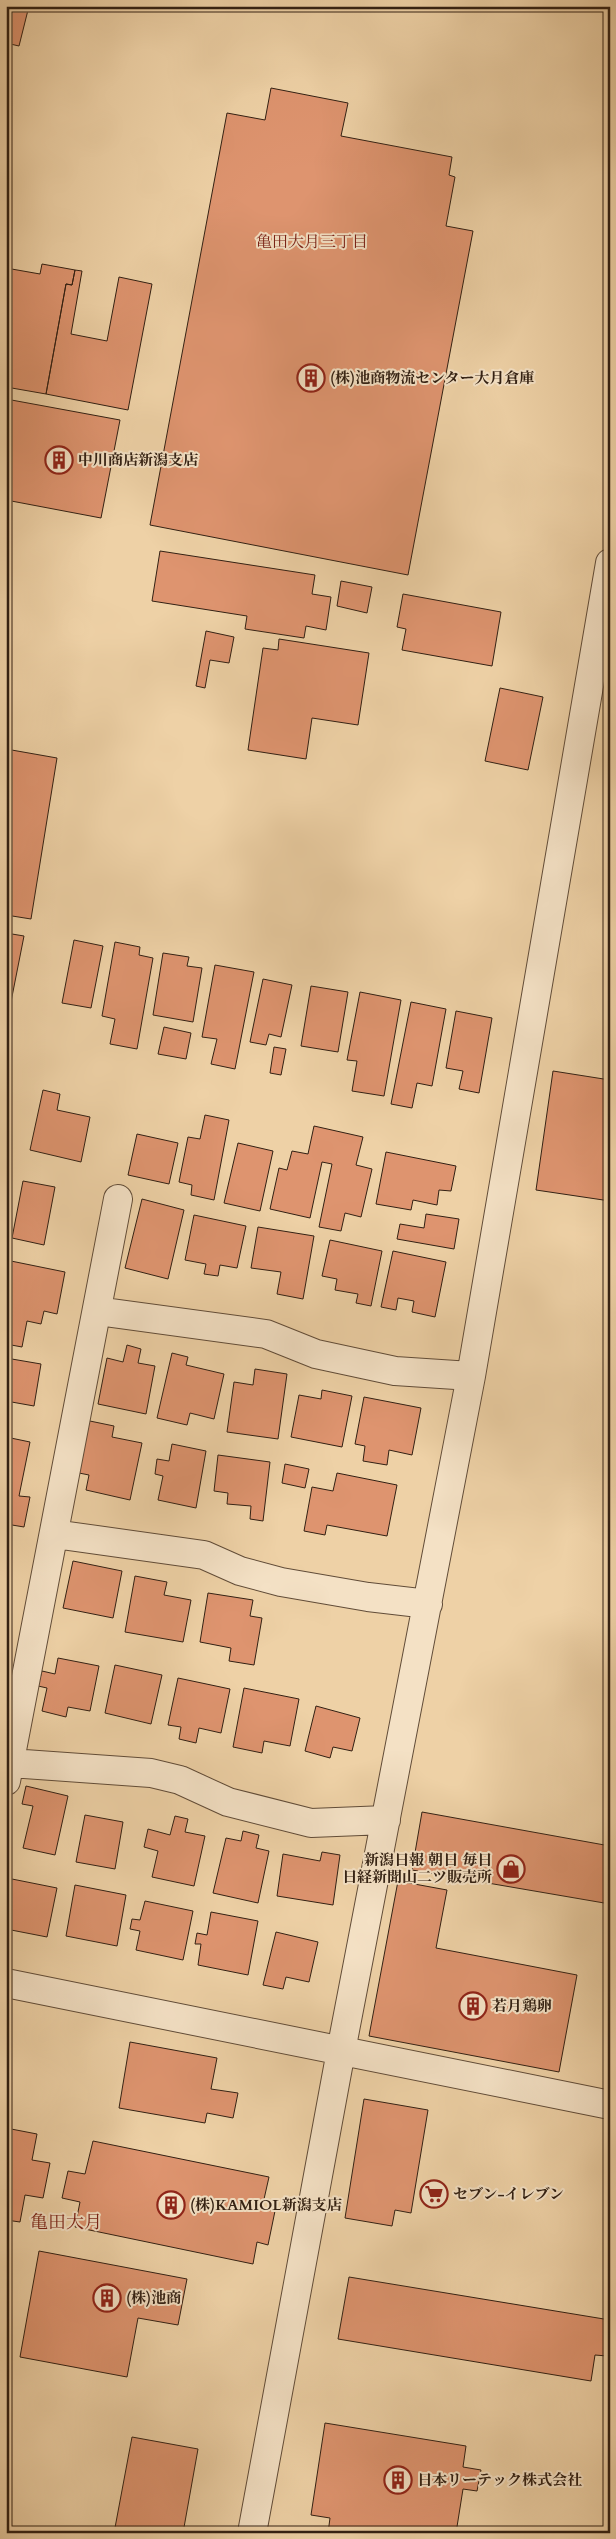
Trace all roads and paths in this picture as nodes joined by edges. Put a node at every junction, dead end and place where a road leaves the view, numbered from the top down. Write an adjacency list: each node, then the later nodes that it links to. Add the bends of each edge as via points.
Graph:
1 (610, 563): 4 (street)
2 (118, 1200): 3 (street)
3 (97, 1311): 4 (street, via 266,1334 316,1354 395,1371); 5 (street)
4 (471, 1376): 6 (street)
5 (54, 1534): 6 (street, via 204,1556 240,1571 280,1582); 7 (street)
6 (428, 1604): 8 (street)
7 (8, 1772): 8 (street, via 151,1773 180,1780 228,1802 311,1823)
8 (386, 1820): 10 (street)
9 (6, 1983): 10 (street)
10 (341, 2051): 11 (street); 12 (street)
11 (610, 2105)
12 (252, 2533)

